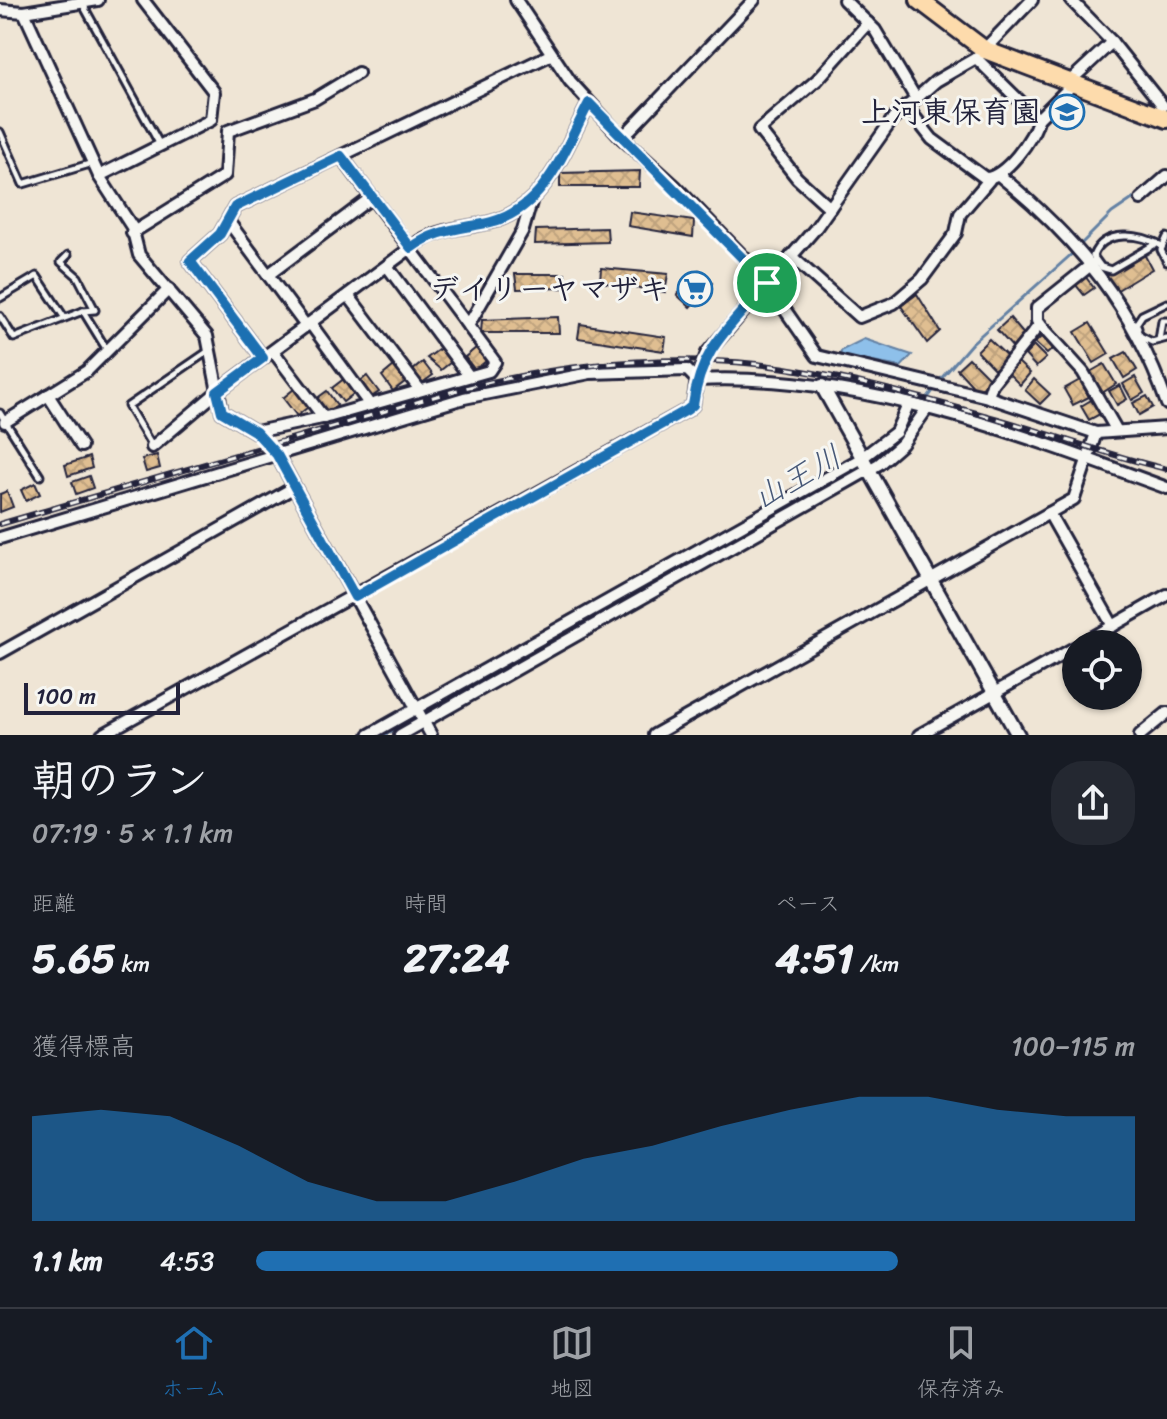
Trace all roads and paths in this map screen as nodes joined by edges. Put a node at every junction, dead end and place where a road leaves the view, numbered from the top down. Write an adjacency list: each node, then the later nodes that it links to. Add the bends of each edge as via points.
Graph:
1 (98, 0): 9 (street)
2 (143, 0): 23 (street, via 214,92)
3 (516, 0): 15 (street)
4 (754, 0): 26 (street)
5 (844, 0): 12 (street)
6 (919, 0): 14 (main road)
7 (1032, 0): 14 (street)
8 (1071, 0): 13 (street)
9 (82, 4): 11 (street); 27 (lane)
10 (0, 10): 11 (street)
11 (24, 12): 29 (street)
12 (868, 23): 18 (street); 36 (street, via 817,80 759,130 797,178)
13 (1112, 42): 17 (street); 21 (street)
14 (980, 54): 17 (main road); 18 (street); 22 (street)
15 (550, 55): 19 (street); 28 (street)
16 (358, 73): 24 (street, via 302,104)
17 (1071, 83): 21 (main road); 22 (street)
18 (915, 97): 20 (street)
19 (589, 103): 26 (street); 35 (street)
20 (906, 106): 31 (street, via 932,139); 36 (street)
21 (1162, 110)
22 (1038, 119): 31 (street, via 1032,135)
23 (211, 120): 24 (street); 27 (street)
24 (228, 131): 38 (street, via 225,175)
25 (0, 132): 29 (lane, via 23,184)
26 (622, 138): 47 (street)
27 (160, 145): 30 (street)
28 (341, 156): 33 (street); 37 (street, via 235,207)
29 (93, 163): 30 (street)
30 (99, 176): 38 (street)
31 (994, 177): 42 (street, via 960,214 956,233 922,279 894,303 859,317); 44 (street, via 1076,243)
32 (1162, 182): 34 (street)
33 (372, 197): 40 (street); 46 (street)
34 (1141, 199)
35 (531, 202): 40 (street, via 493,221 434,233); 58 (street, via 523,230)
36 (830, 208): 42 (street)
37 (228, 221): 46 (street); 65 (street, via 190,261)
38 (132, 233): 48 (street, via 139,255)
39 (1164, 241): 39 (lane, via 1110,237 1093,256 1111,270); 43 (lane)
40 (411, 248): 45 (street); 58 (street)
41 (68, 255): 52 (lane, via 61,262 78,277 95,310)
42 (791, 256): 47 (street)
43 (1167, 262)
44 (1092, 264): 57 (street, via 1037,308); 59 (street)
45 (387, 266): 49 (street); 66 (street)
46 (268, 275): 56 (street)
47 (767, 283): 67 (street, via 707,353); 73 (street, via 817,356)
48 (169, 289): 62 (street, via 198,322); 63 (street)
49 (348, 295): 56 (street); 70 (street)
50 (0, 298): 54 (lane, via 37,276)
51 (1167, 303): 59 (lane, via 1142,315 1136,324)
52 (83, 311): 54 (lane); 63 (lane)
53 (0, 316): 54 (lane, via 14,338)
54 (64, 317)
55 (1167, 321): 61 (lane, via 1162,321)
56 (308, 324): 64 (street); 75 (street)
57 (1040, 324): 73 (street, via 992,384); 80 (street, via 1083,372)
58 (468, 326): 66 (street, via 495,362 489,371)
59 (1139, 336): 61 (lane); 68 (street)
60 (1167, 338): 61 (lane)
61 (1159, 340)
62 (211, 349): 71 (street); 84 (lane, via 128,406)
63 (107, 350): 72 (street, via 87,371)
64 (273, 351): 65 (street); 78 (street)
65 (263, 358): 71 (street)
66 (469, 376): 70 (street)
67 (697, 380): 69 (street, via 740,378); 85 (street, via 687,370 590,373 464,398); 95 (street, via 693,405 687,410)
68 (1163, 382): 74 (street)
69 (822, 386): 76 (street); 87 (street)
70 (420, 390): 75 (street)
71 (217, 392): 81 (street, via 222,412); 84 (street)
72 (48, 395): 77 (street); 83 (street)
73 (988, 397): 82 (street)
74 (1167, 404)
75 (370, 405): 78 (street)
76 (918, 408): 86 (street); 87 (street); 87 (street, via 902,444)
77 (3, 417): 88 (lane)
78 (324, 418): 81 (street)
79 (1167, 428): 80 (street)
80 (1117, 431): 82 (street)
81 (256, 432): 85 (lane)
82 (1096, 433): 86 (street)
83 (81, 446)
84 (152, 447)
85 (277, 455): 89 (street); 92 (street)
86 (1089, 459): 90 (street); 91 (street, via 1074,499)
87 (865, 464): 93 (street); 102 (street)
88 (40, 476)
89 (293, 488): 95 (street); 98 (street)
90 (1167, 488)
91 (1049, 513): 93 (street); 96 (street)
92 (0, 538)
93 (930, 579): 100 (street); 107 (street)
94 (1167, 595): 96 (street)
95 (355, 597): 102 (street); 103 (street)
96 (1113, 626): 97 (street)
97 (1106, 630)
98 (0, 653)
99 (1062, 654): 100 (street)
100 (995, 693): 108 (street); 109 (street)
101 (1167, 713): 110 (street)
102 (420, 715): 104 (street); 105 (street); 106 (street)
103 (102, 735)
104 (369, 735)
105 (400, 735)
106 (431, 735)
107 (654, 735)
108 (919, 735)
109 (1018, 735)
110 (1140, 735)

